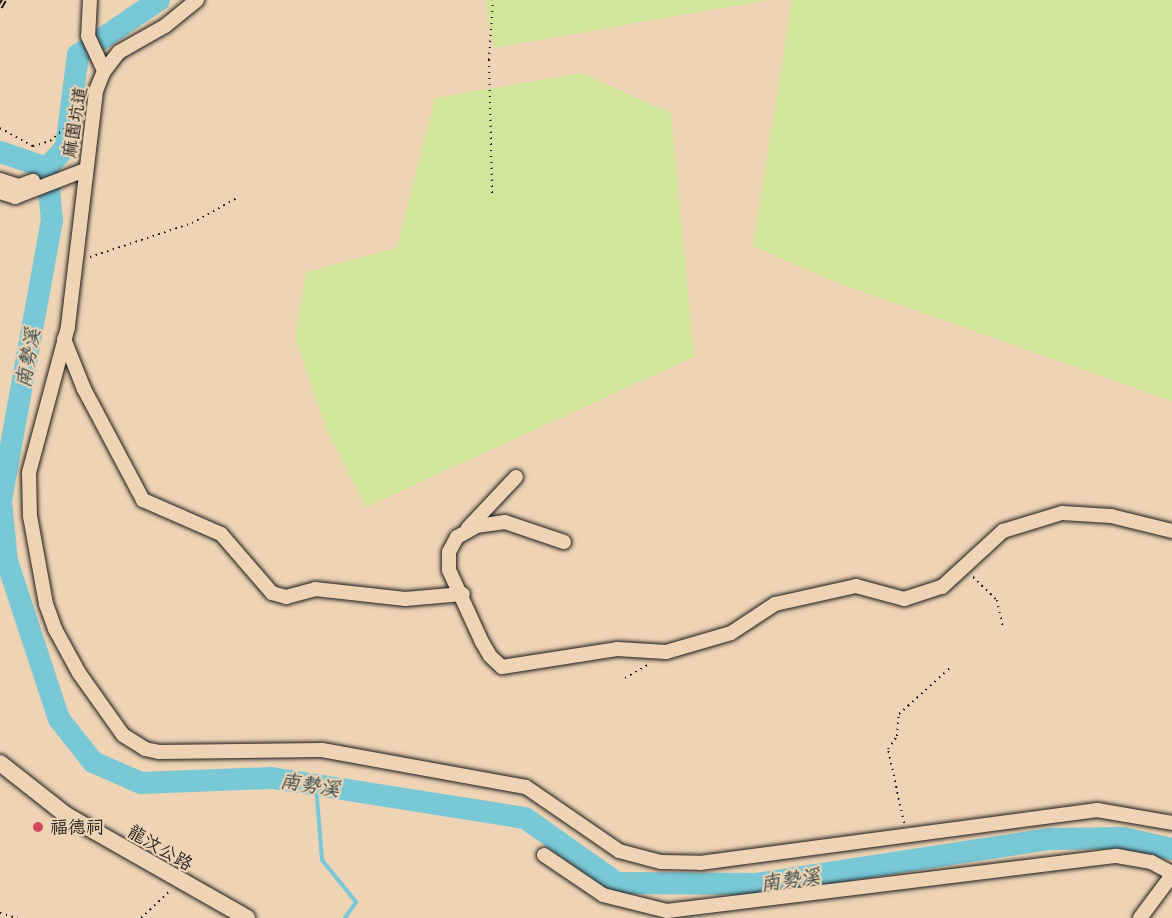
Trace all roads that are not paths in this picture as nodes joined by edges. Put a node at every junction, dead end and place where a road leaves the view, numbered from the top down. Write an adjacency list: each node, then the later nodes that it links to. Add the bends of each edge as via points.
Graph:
1 (90, 0): 3 (street, via 88,36)
2 (197, 0): 3 (street, 麻園坑道, via 165,26 119,52)
3 (103, 71): 4 (street, 麻園坑道, via 96,91)
4 (85, 166): 7 (street); 8 (street, 麻園坑道)
5 (0, 180): 7 (street)
6 (0, 192): 7 (street)
7 (17, 192)
8 (64, 339): 13 (street, via 84,389 143,500 221,534 272,593 286,597 315,589 405,599); 15 (street, 麻園坑道, via 29,473 30,516 46,604 74,664 107,716 123,735 145,749 322,750 526,787 619,851 660,862 700,863 1097,810)
9 (516, 477): 11 (street, via 494,505)
10 (1172, 531): 13 (street, via 1111,516 1062,513 1003,531 942,587 904,599 856,586 775,604 731,633 666,652 617,650 502,667 489,656)
11 (457, 537): 12 (street, via 477,526 505,522); 13 (street, via 447,561)
12 (564, 542)
13 (463, 594)
14 (0, 763): 18 (main road, 龍汶公路, via 66,815)
15 (1172, 823)
16 (544, 855): 17 (street, via 603,896 667,911 1117,856 1151,862)
17 (1172, 874): 19 (street)
18 (247, 918)
19 (1140, 918)

